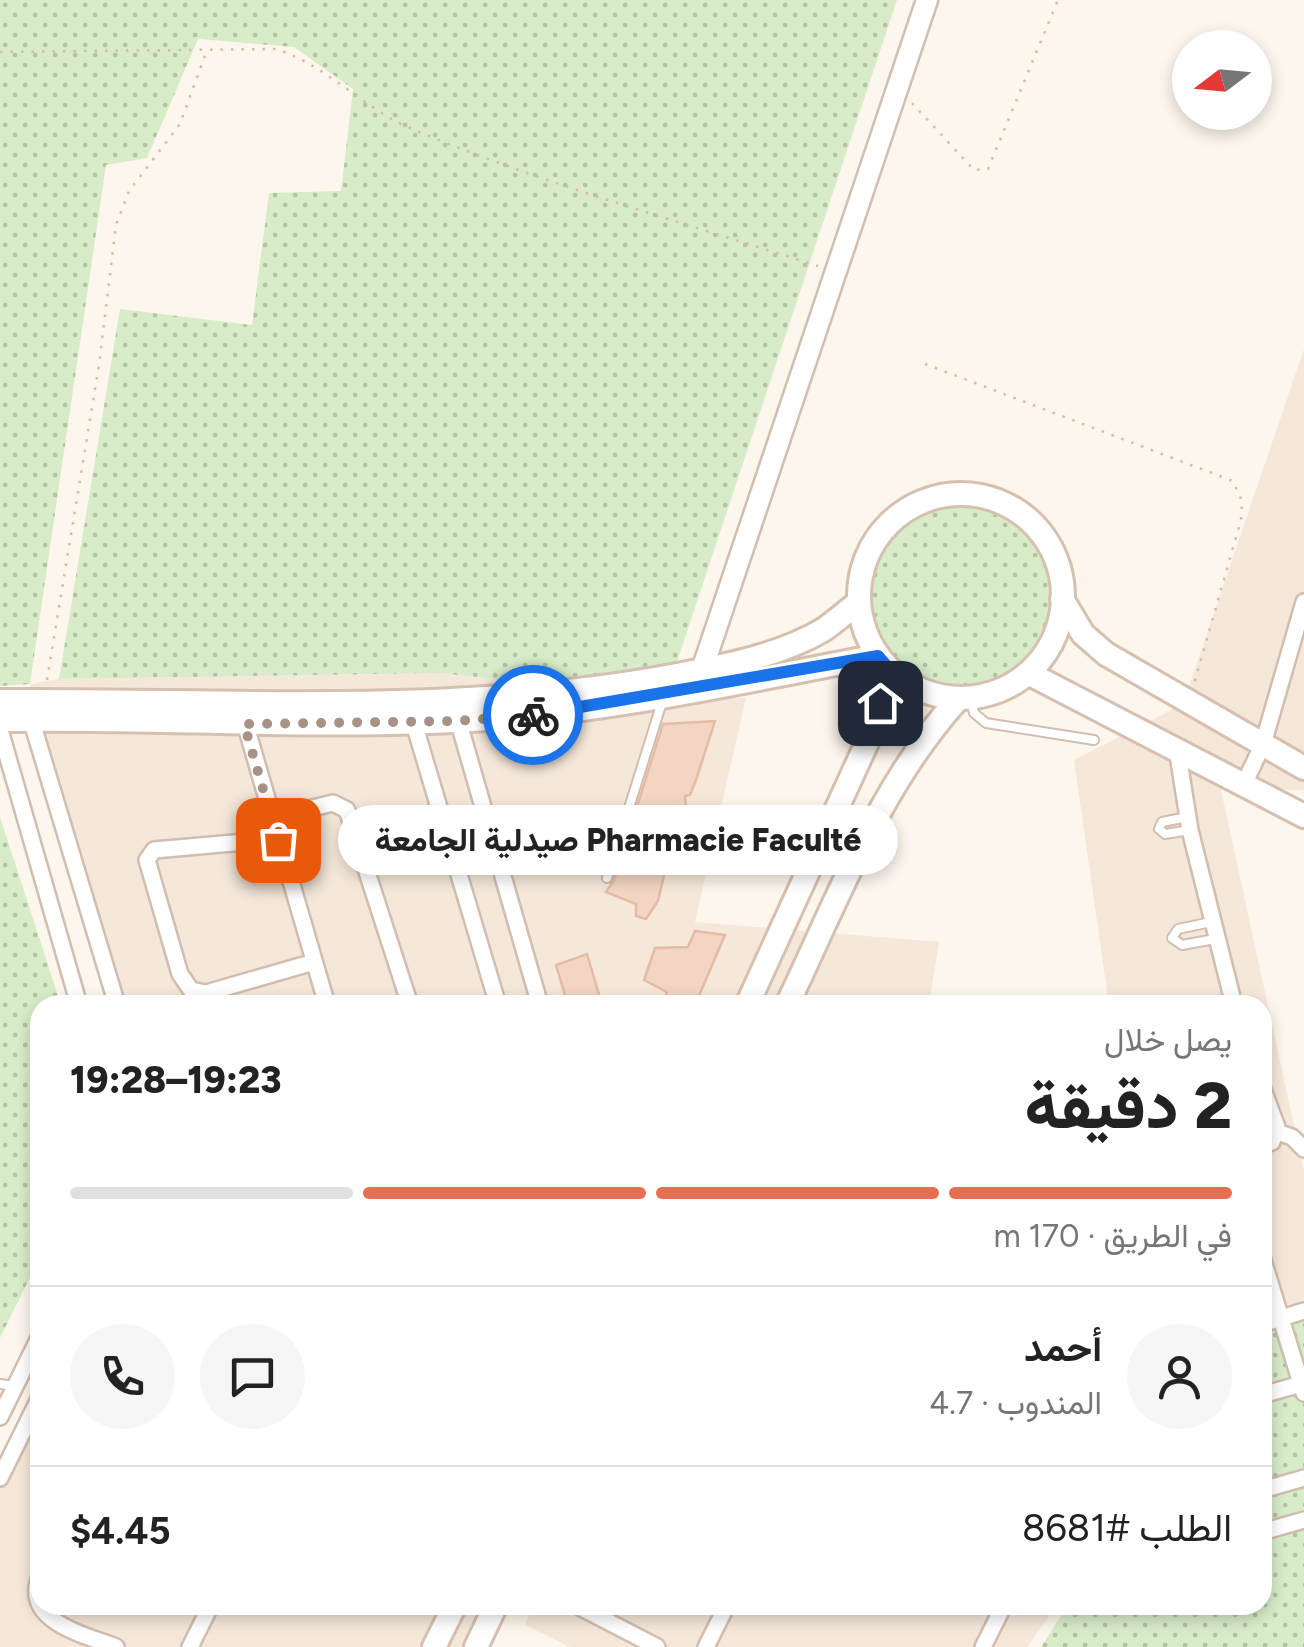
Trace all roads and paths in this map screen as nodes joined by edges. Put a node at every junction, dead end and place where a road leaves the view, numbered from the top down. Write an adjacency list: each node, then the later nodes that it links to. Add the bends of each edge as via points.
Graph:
1 (928, 0): 5 (street)
2 (1058, 0): 5 (path, via 984,171 974,170)
3 (206, 50): 4 (path); 6 (path, via 250,47 297,56 384,116 472,154); 18 (path, via 180,124 129,191 116,226 99,365)
4 (0, 52)
5 (898, 88): 6 (street)
6 (836, 272): 12 (street)
7 (926, 364): 17 (path, via 1233,480 1241,520)
8 (1062, 599): 9 (main road, via 1045,537 1024,515 1002,502 959,494 916,504 891,521 872,544); 13 (main road, via 1058,627); 17 (main road, via 1096,646)
9 (859, 602): 11 (main road, via 868,639); 12 (main road, via 801,640)
10 (1304, 602): 25 (street)
11 (884, 662): 14 (main road); 15 (main road, via 919,689); 42 (main road, via 870,736)
12 (702, 670): 19 (main road)
13 (1028, 672): 15 (main road, via 1008,687); 26 (main road)
14 (664, 695): 19 (main road, via 548,713); 32 (lane)
15 (964, 698): 24 (lane, via 986,723); 43 (main road, via 928,735 894,789)
16 (0, 702): 18 (main road)
17 (1188, 704): 25 (main road)
18 (37, 710): 20 (main road); 21 (main road); 22 (main road); 37 (street)
19 (455, 710): 20 (main road); 41 (street)
20 (411, 712): 22 (main road); 40 (street)
21 (0, 720)
22 (244, 724): 30 (street)
23 (0, 730): 36 (street)
24 (1094, 740)
25 (1263, 744): 27 (main road); 28 (street)
26 (1177, 749): 28 (main road); 33 (street)
27 (1304, 768)
28 (1244, 784): 29 (main road)
29 (1304, 816)
30 (272, 818): 31 (street); 39 (street, via 332,803 347,810)
31 (278, 840): 35 (street); 35 (street, via 154,850 147,860 190,990 206,993)
32 (607, 878)
33 (1211, 922): 34 (street); 34 (lane, via 1178,929 1172,938 1182,945)
34 (1216, 939): 44 (street)
35 (314, 962): 38 (street)
36 (76, 995)
37 (114, 995)
38 (323, 995)
39 (407, 995)
40 (495, 995)
41 (537, 995)
42 (751, 995)
43 (792, 995)
44 (1231, 995)
45 (1272, 1116): 46 (street)
46 (1277, 1132): 47 (street); 48 (street)
47 (1272, 1137)
48 (1304, 1149)
49 (1272, 1289): 51 (street)
50 (1304, 1311): 51 (street)
51 (1281, 1318): 52 (street); 55 (street)
52 (1272, 1321)
53 (30, 1351): 54 (street)
54 (8, 1385): 57 (street)
55 (1303, 1389): 56 (street)
56 (1272, 1394)
57 (0, 1417)
58 (30, 1418): 59 (street)
59 (0, 1478)
60 (1304, 1478): 61 (street)
61 (1272, 1487)
62 (1304, 1520): 63 (street)
63 (1272, 1529)
64 (47, 1615): 71 (street)
65 (206, 1615): 72 (street)
66 (449, 1615): 73 (main road)
67 (491, 1615): 74 (main road)
68 (596, 1615): 75 (street)
69 (722, 1615): 76 (street)
70 (999, 1615): 77 (street)
71 (116, 1647)
72 (190, 1647)
73 (434, 1647)
74 (476, 1647)
75 (658, 1647)
76 (706, 1647)
77 (984, 1647)

